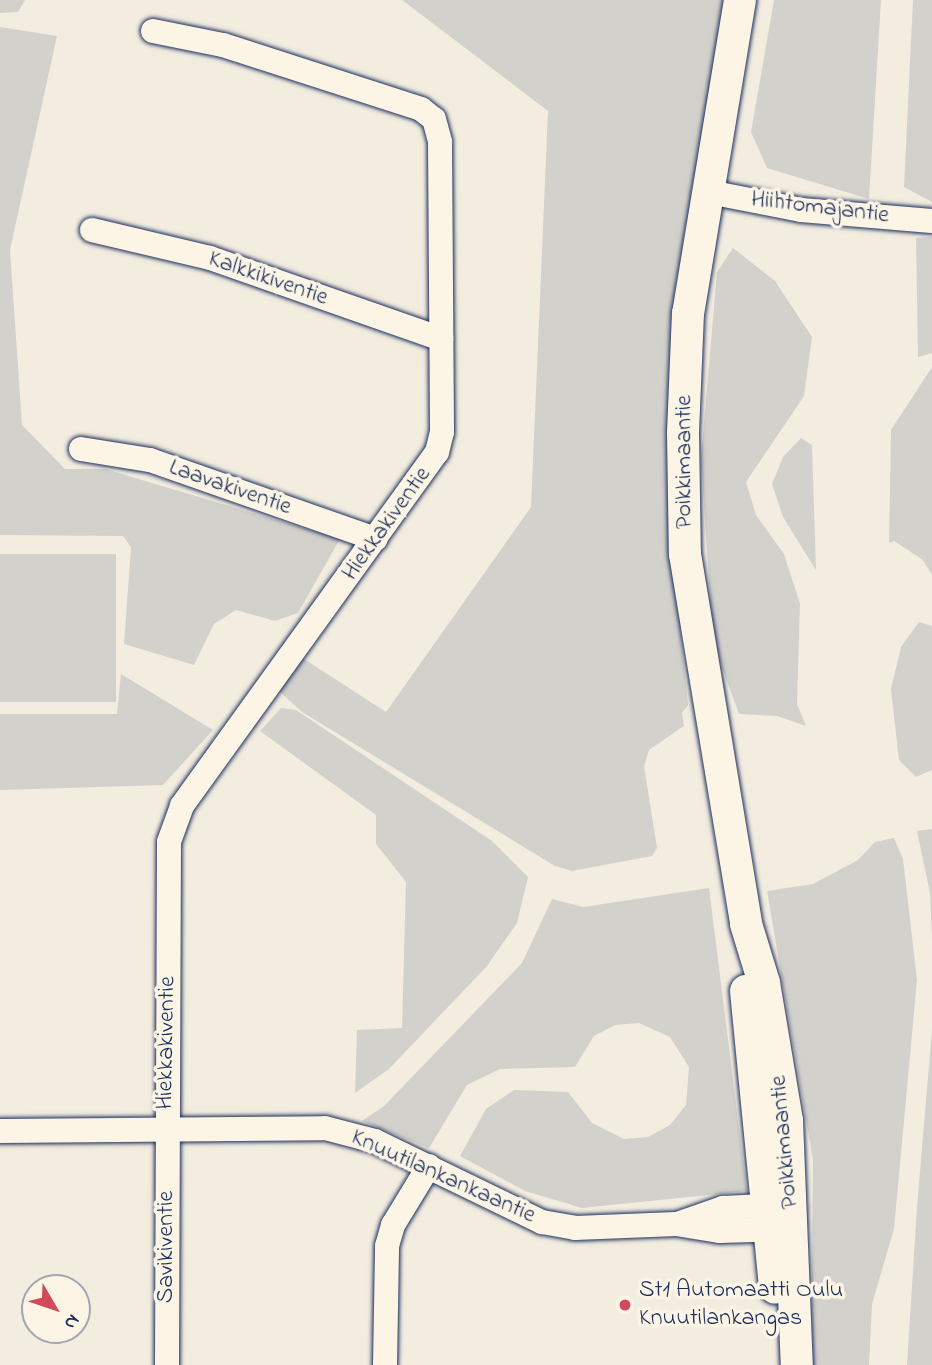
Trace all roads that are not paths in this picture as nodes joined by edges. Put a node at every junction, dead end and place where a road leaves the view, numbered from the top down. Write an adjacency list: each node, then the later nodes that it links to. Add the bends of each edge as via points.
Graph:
1 (740, 0): 3 (main road, Poikkimaantie)
2 (153, 31): 6 (street, Hiekkakiventie, via 223,46 421,109 433,119 440,142)
3 (709, 192): 4 (street, Hiihtomajantie, via 801,210); 12 (main road, Poikkimaantie, via 688,313 683,433 685,554 746,923 764,983 788,1121)
4 (932, 221)
5 (92, 230): 6 (street, Kalkkikiventie, via 209,258)
6 (441, 339): 8 (street, Hiekkakiventie, via 438,452)
7 (80, 449): 8 (street, Laavakiventie, via 150,460)
8 (376, 539): 9 (street, Hiekkakiventie, via 182,807 169,842)
9 (166, 1130): 10 (street, Knuutilankankaantie); 11 (street, Knuutilankankaantie, via 325,1128 375,1141); 13 (street, Savikiventie)
10 (0, 1131)
11 (429, 1166): 12 (street, Knuutilankankaantie, via 511,1211 575,1228 676,1224 723,1208); 14 (street, via 393,1225 387,1246)
12 (780, 1217): 15 (main road, Poikkimaantie); 16 (main road, Poikkimaantie)
13 (167, 1365)
14 (385, 1365)
15 (777, 1365)
16 (797, 1365)

